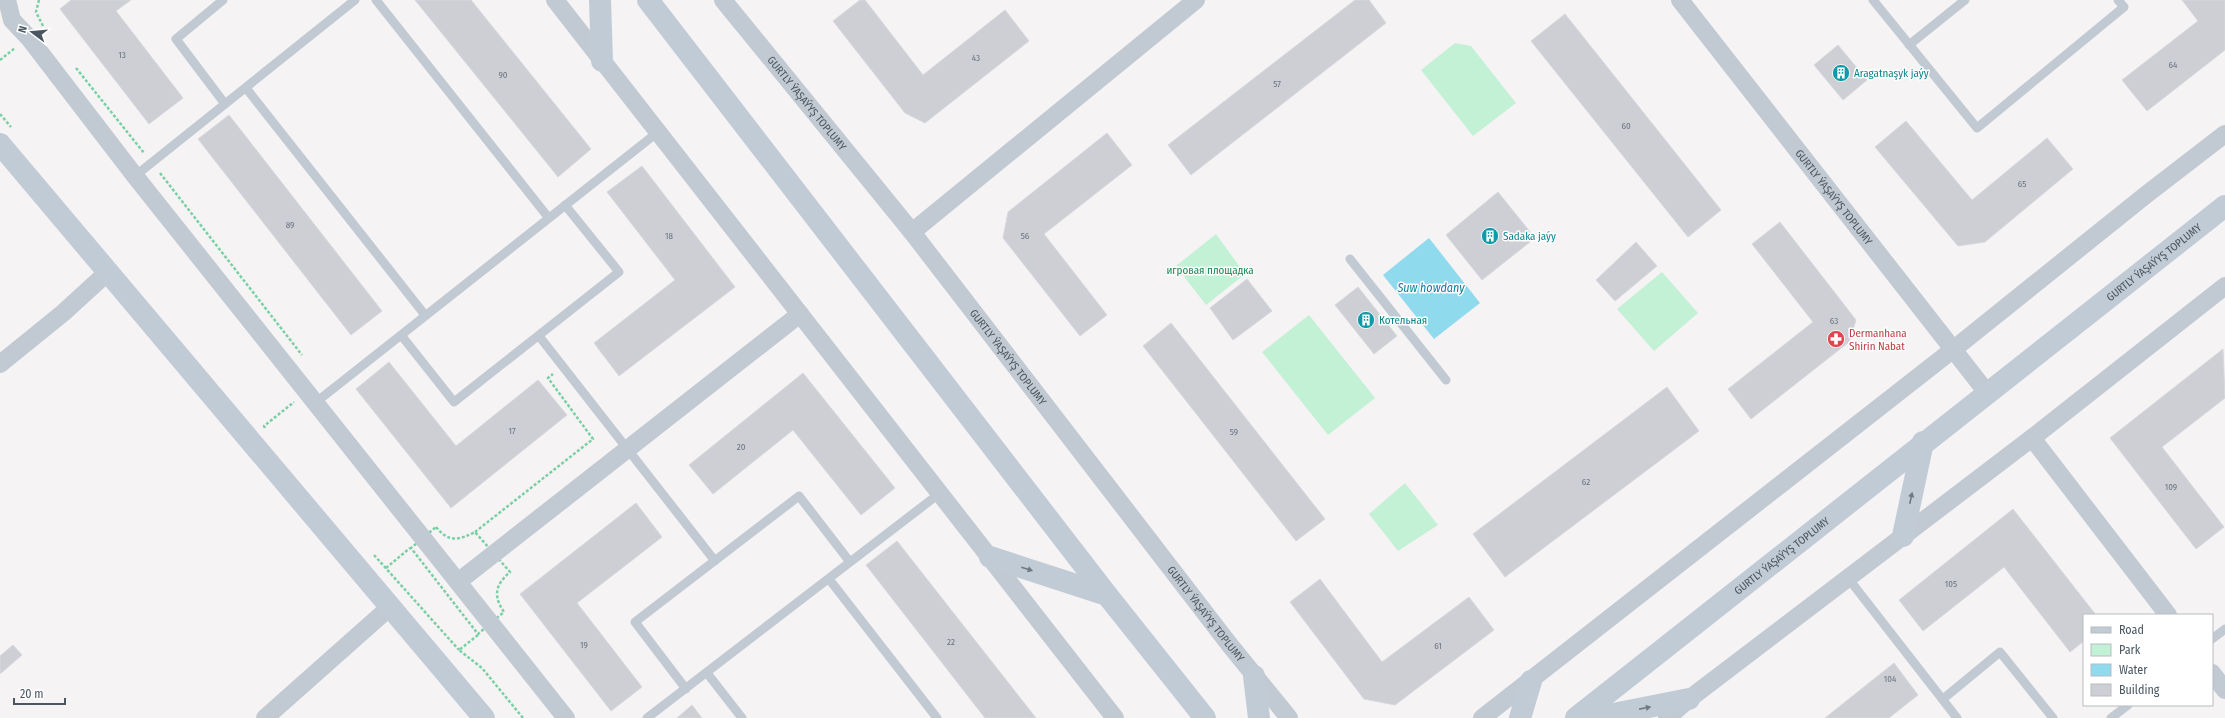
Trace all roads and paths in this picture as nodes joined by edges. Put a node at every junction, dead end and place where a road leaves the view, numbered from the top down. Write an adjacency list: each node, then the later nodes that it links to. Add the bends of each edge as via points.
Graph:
1 (7, 0): 25 (street, via 12,20 29,38)
2 (39, 0): 15 (path, via 36,12)
3 (223, 0): 20 (lane, via 176,39)
4 (355, 0): 19 (lane)
5 (376, 0): 28 (lane)
6 (555, 0): 17 (street)
7 (600, 0): 17 (street)
8 (648, 0): 61 (street)
9 (723, 0): 29 (street, GURTLY ÝAŞAÝYŞ TOPLUMY)
10 (1196, 0): 29 (street)
11 (1680, 0): 37 (street, GURTLY ÝAŞAÝYŞ TOPLUMY)
12 (1872, 0): 16 (lane)
13 (1965, 0): 16 (lane)
14 (2118, 0): 16 (lane, via 2124,7 1977,128)
15 (44, 28)
16 (1909, 45)
17 (602, 61): 21 (street)
18 (74, 65): 24 (path)
19 (246, 88): 20 (lane); 34 (lane)
20 (225, 104): 24 (lane)
21 (658, 132): 26 (lane); 33 (street)
22 (2225, 134): 37 (street)
23 (0, 144): 31 (street)
24 (152, 163): 25 (lane); 38 (path)
25 (135, 176): 44 (street)
26 (565, 205): 28 (lane); 36 (lane, via 619,272)
27 (2225, 206): 42 (street, GURTLY ÝAŞAÝYŞ TOPLUMY)
28 (548, 217): 34 (lane)
29 (912, 232): 70 (street, GURTLY ÝAŞAÝYŞ TOPLUMY)
30 (1350, 259): 41 (lane)
31 (109, 271): 39 (street); 62 (street)
32 (2225, 287): 46 (street)
33 (800, 314): 48 (street); 49 (street)
34 (425, 316): 35 (lane)
35 (401, 335): 36 (lane, via 454,402); 44 (lane)
36 (539, 336): 40 (lane)
37 (1955, 348): 42 (street, GURTLY ÝAŞAÝYŞ TOPLUMY); 71 (street)
38 (305, 360)
39 (0, 364)
40 (563, 366): 48 (lane); 52 (path, via 548,378 593,439)
41 (1446, 380)
42 (1988, 394): 47 (street, GURTLY ÝAŞAÝYŞ TOPLUMY)
43 (295, 402): 45 (path, via 264,426)
44 (315, 402): 60 (street)
45 (269, 432)
46 (2032, 438): 53 (street); 63 (street)
47 (1923, 442): 53 (street, one-way to 47); 90 (street, GURTLY ÝAŞAÝYŞ TOPLUMY)
48 (628, 449): 56 (lane); 60 (street)
49 (940, 493): 55 (street); 57 (lane)
50 (431, 521): 51 (path)
51 (436, 527)
52 (476, 532)
53 (1903, 536): 58 (street)
54 (371, 552): 67 (path)
55 (990, 558): 61 (street, one-way to 61); 84 (street)
56 (714, 561): 57 (lane, via 799,496); 72 (lane, via 635,622)
57 (850, 562): 59 (lane)
58 (1848, 578): 74 (street); 75 (lane)
59 (829, 579): 68 (lane); 83 (lane)
60 (459, 581): 80 (street)
61 (1107, 595): 85 (street)
62 (390, 607): 77 (street); 78 (street)
63 (2167, 614)
64 (2225, 628): 65 (lane)
65 (2213, 638)
66 (482, 640): 67 (path, via 478,634)
67 (459, 650): 79 (path, via 482,668)
68 (707, 673): 72 (lane); 82 (lane)
69 (2213, 674): 73 (street)
70 (1254, 676): 86 (street); 87 (street, GURTLY ÝAŞAÝYŞ TOPLUMY)
71 (1531, 681): 88 (street); 89 (street)
72 (686, 689): 81 (lane)
73 (2225, 690)
74 (1689, 699): 91 (street, one-way to 74); 92 (street)
75 (1943, 699): 93 (lane); 94 (lane, via 2000,652)
76 (2127, 706): 95 (lane)
77 (265, 718)
78 (484, 718)
79 (523, 718)
80 (566, 718)
81 (648, 718)
82 (742, 718)
83 (937, 718)
84 (1115, 718)
85 (1205, 718)
86 (1259, 718)
87 (1289, 718)
88 (1482, 718)
89 (1520, 718)
90 (1576, 718)
91 (1593, 718)
92 (1667, 718)
93 (1957, 718)
94 (2053, 718)
95 (2111, 718)

